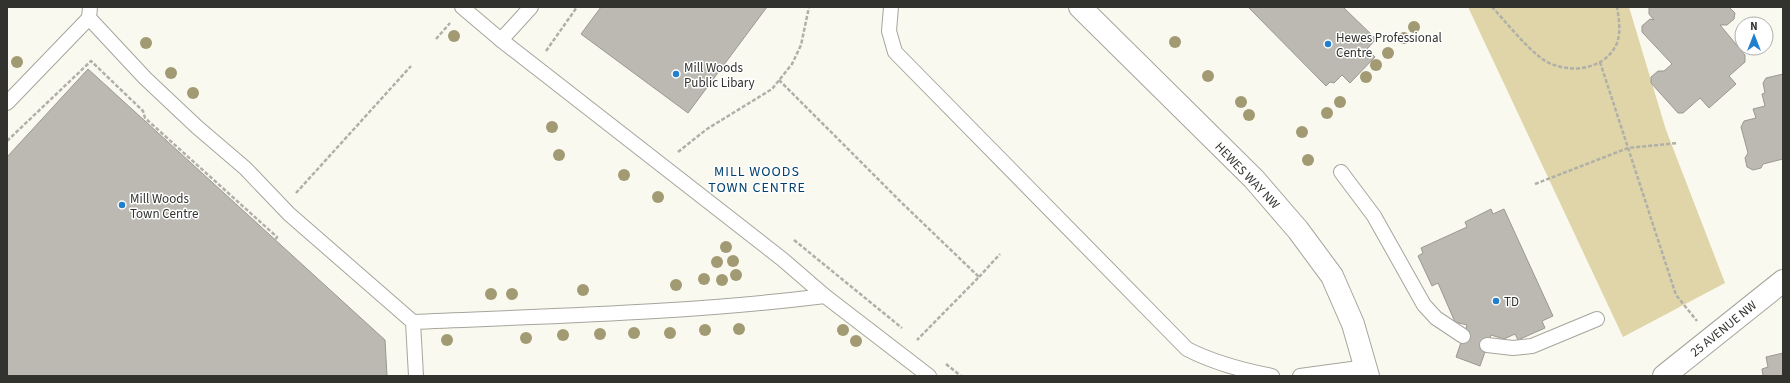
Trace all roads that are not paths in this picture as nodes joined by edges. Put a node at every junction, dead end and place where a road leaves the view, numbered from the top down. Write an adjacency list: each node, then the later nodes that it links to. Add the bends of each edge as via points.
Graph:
1 (462, 7): 6 (lane)
2 (531, 7): 6 (lane)
3 (891, 7): 18 (lane, via 889,31 895,52 1187,349 1212,361)
4 (1080, 7): 15 (street, HEWES WAY NW, via 1254,179 1298,230 1332,276 1353,324)
5 (90, 13): 7 (lane); 12 (lane, via 145,78 245,168 289,214)
6 (501, 40): 10 (lane, via 782,258)
7 (7, 103)
8 (1341, 172): 13 (lane, via 1374,216 1424,305 1436,318)
9 (1783, 281): 20 (street, 25 AVENUE NW)
10 (825, 296): 12 (lane, via 640,312); 17 (lane)
11 (1597, 319): 14 (lane, via 1532,346 1513,348)
12 (413, 322): 16 (lane)
13 (1463, 336)
14 (1487, 345)
15 (1367, 372): 19 (lane)
16 (416, 376)
17 (929, 376)
18 (1272, 376)
19 (1300, 376)
20 (1664, 376)

